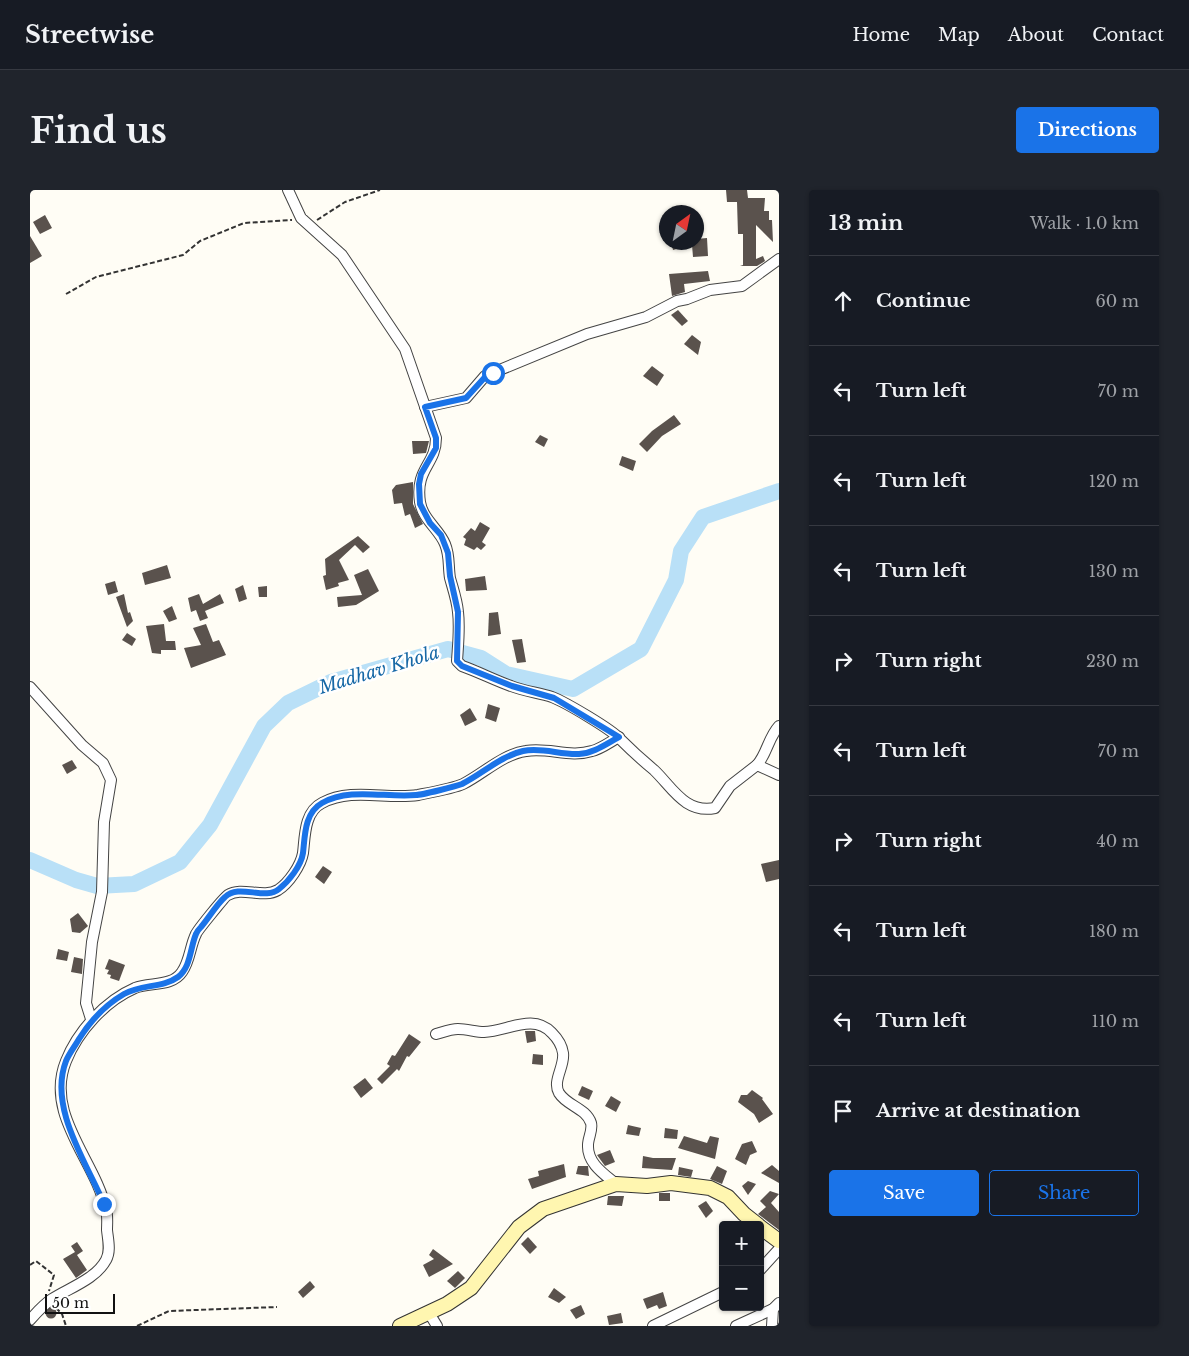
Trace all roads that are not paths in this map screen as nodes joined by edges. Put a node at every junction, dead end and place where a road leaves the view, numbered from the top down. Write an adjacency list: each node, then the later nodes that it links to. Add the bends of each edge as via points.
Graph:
1 (288, 190): 3 (street, via 301,218 342,255 405,349)
2 (779, 259): 3 (street, via 742,286 710,290 677,300 646,317 587,334 486,376 466,398)
3 (425, 407): 6 (street, via 436,438 436,448 421,474 420,504 441,535 448,553 458,612 457,661 512,686 554,698)
4 (30, 687): 9 (street, via 82,745 104,763 111,780 104,822 102,892 92,942 86,1003)
5 (779, 726): 7 (street, via 771,735)
6 (619, 737): 7 (street, via 677,797 708,810 715,808 730,786); 9 (street, via 593,751 579,754 538,750 510,755 460,785 417,796 367,794 323,802 316,807 304,830 303,853 298,867 279,890 270,893 235,892 226,896 196,932 182,973 164,983 123,994)
7 (757, 765): 8 (street)
8 (779, 775)
9 (91, 1019): 20 (street, via 66,1061 63,1101 72,1137 104,1204 109,1250 106,1260 94,1272 53,1298)
10 (436, 1034): 11 (street, via 457,1029 502,1030 533,1023 546,1026 557,1038 563,1052 563,1065 556,1085 558,1092 588,1115 592,1126 587,1146 592,1161)
11 (616, 1184): 12 (street, via 646,1186 671,1183 710,1188 728,1197); 19 (street, via 543,1209 519,1227 471,1288)
12 (753, 1221)
13 (764, 1230): 14 (street)
14 (779, 1241)
15 (779, 1249): 16 (street)
16 (764, 1266)
17 (719, 1294): 23 (street)
18 (776, 1306): 24 (street); 25 (street)
19 (429, 1313): 21 (street); 22 (street)
20 (30, 1320)
21 (400, 1326)
22 (437, 1326)
23 (653, 1326)
24 (736, 1326)
25 (772, 1326)

